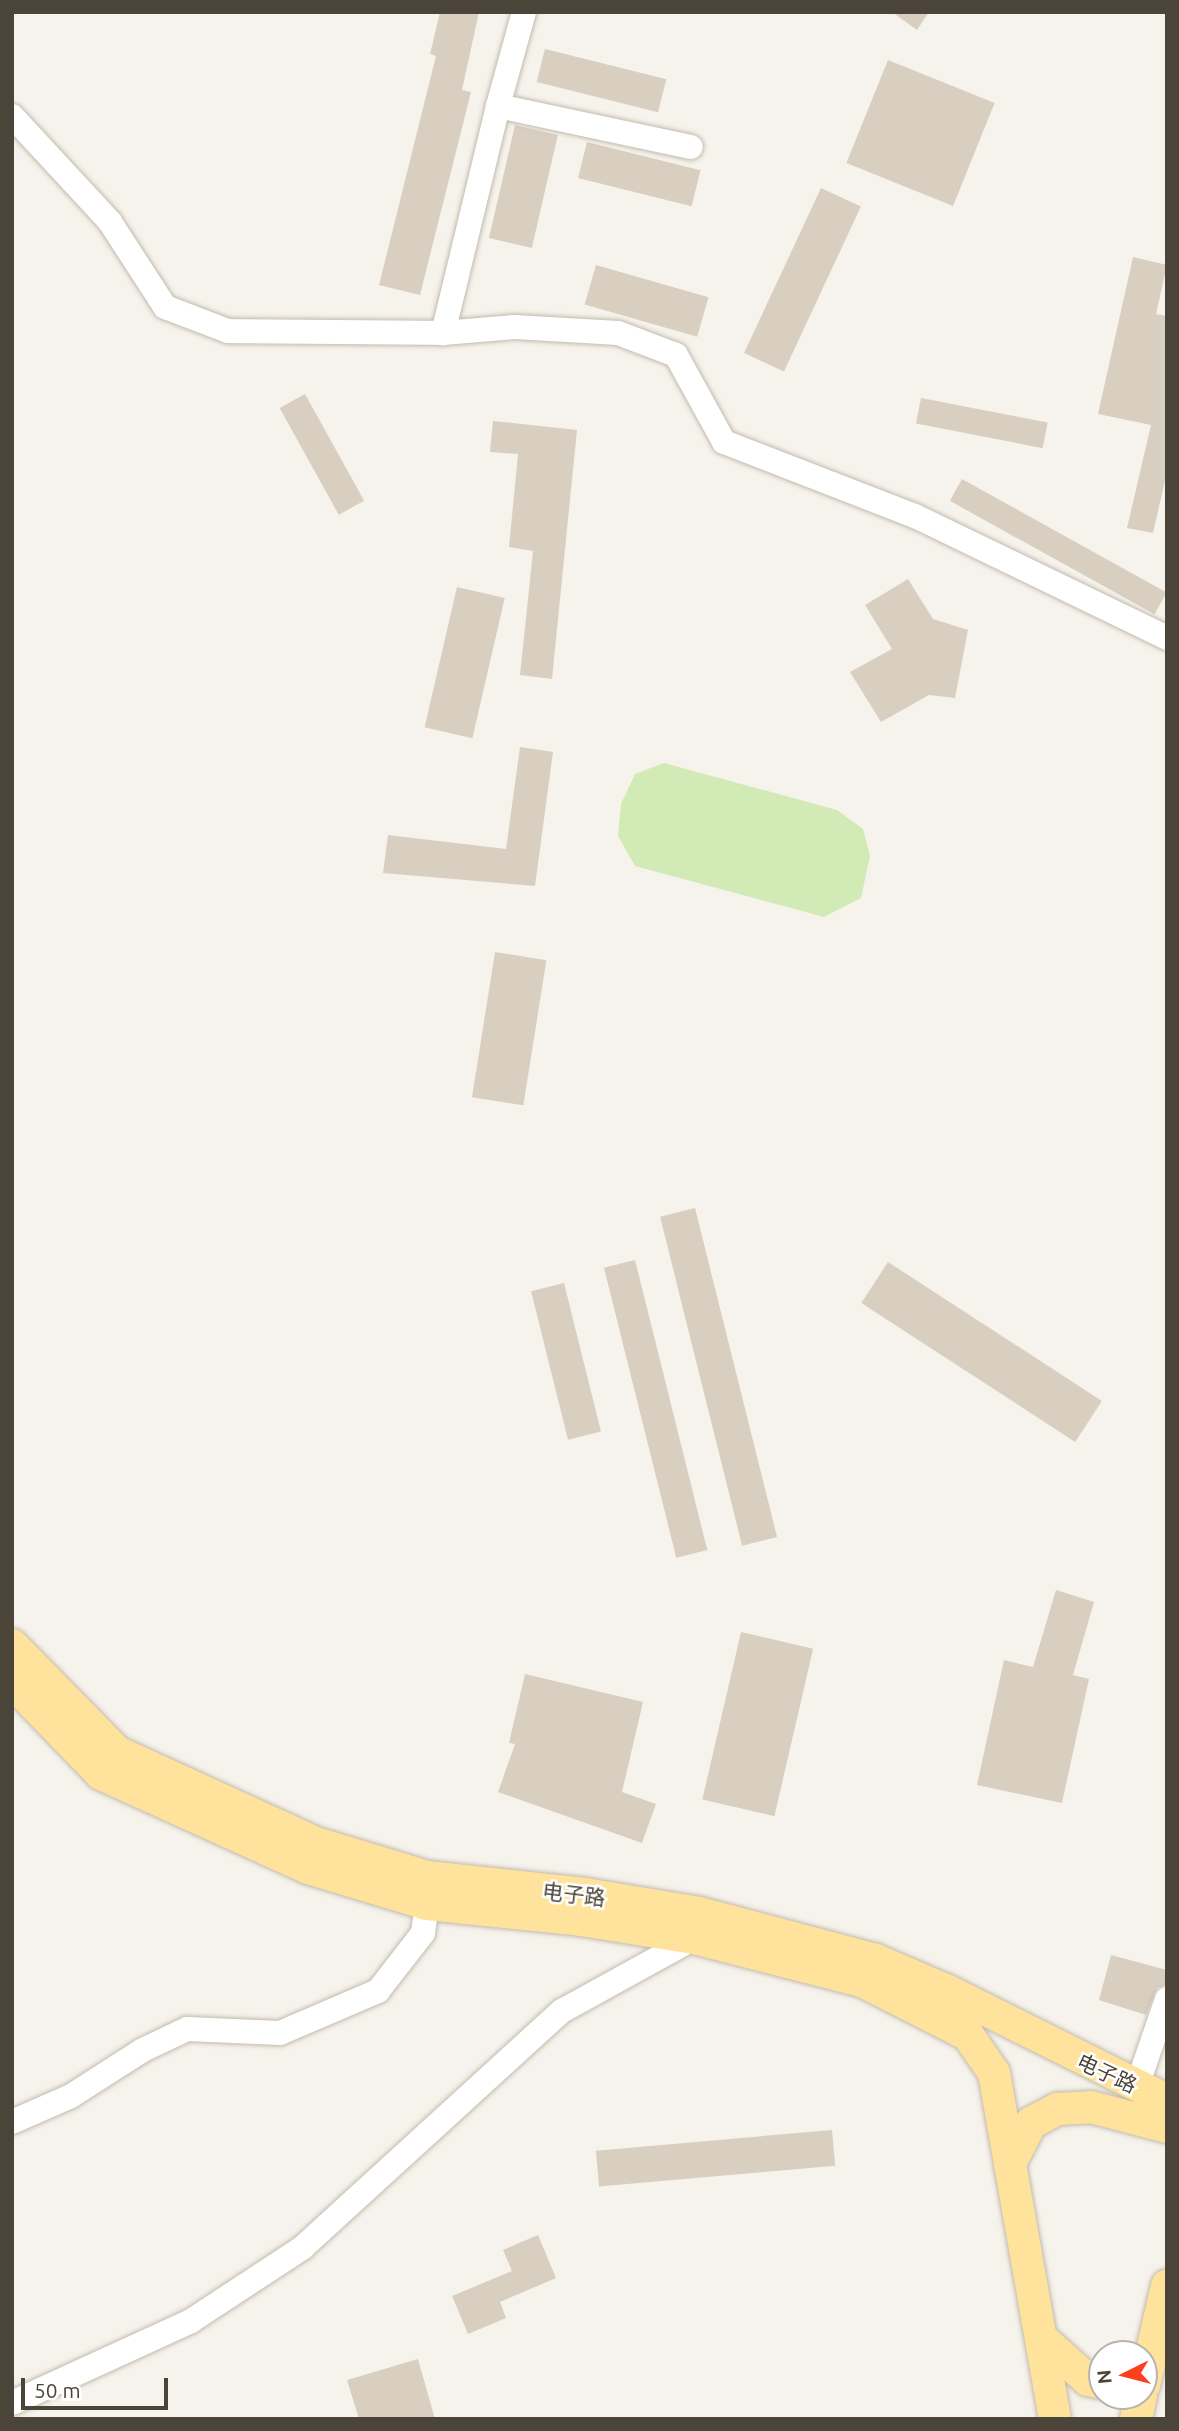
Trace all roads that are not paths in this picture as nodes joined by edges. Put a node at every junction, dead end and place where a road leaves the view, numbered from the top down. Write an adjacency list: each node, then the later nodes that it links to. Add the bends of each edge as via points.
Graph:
1 (524, 12): 2 (street)
2 (498, 106): 4 (street); 5 (street)
3 (12, 116): 5 (street, via 110,222 165,307 228,331)
4 (691, 147)
5 (443, 333): 6 (street, via 515,327 618,333 676,355 724,442 915,516)
6 (1167, 638)
7 (12, 1645): 12 (main road, 电子路, via 117,1752 316,1843 428,1877 585,1894 699,1913 876,1961 948,1991)
8 (12, 1682): 9 (main road, 电子路, via 101,1774 308,1868)
9 (427, 1904): 10 (main road, 电子路, via 581,1920); 14 (street, via 423,1933 378,1992 280,2033 187,2029 143,2050 71,2096)
10 (694, 1938): 17 (main road, 电子路, via 862,1981 968,2035 994,2073); 22 (street, via 562,2011 303,2249 191,2321)
11 (1167, 1999): 12 (street)
12 (1131, 2099): 13 (main road, 电子路); 15 (main road); 16 (main road); 17 (main road, via 1057,2109 1031,2123)
13 (1167, 2101)
14 (12, 2122)
15 (1167, 2127)
16 (1167, 2146)
17 (1010, 2164): 19 (main road, 电子路)
18 (1167, 2286): 20 (main road)
19 (1041, 2338): 21 (main road); 23 (main road, 电子路)
20 (1154, 2340)
21 (1088, 2380)
22 (12, 2403)
23 (1055, 2419)

